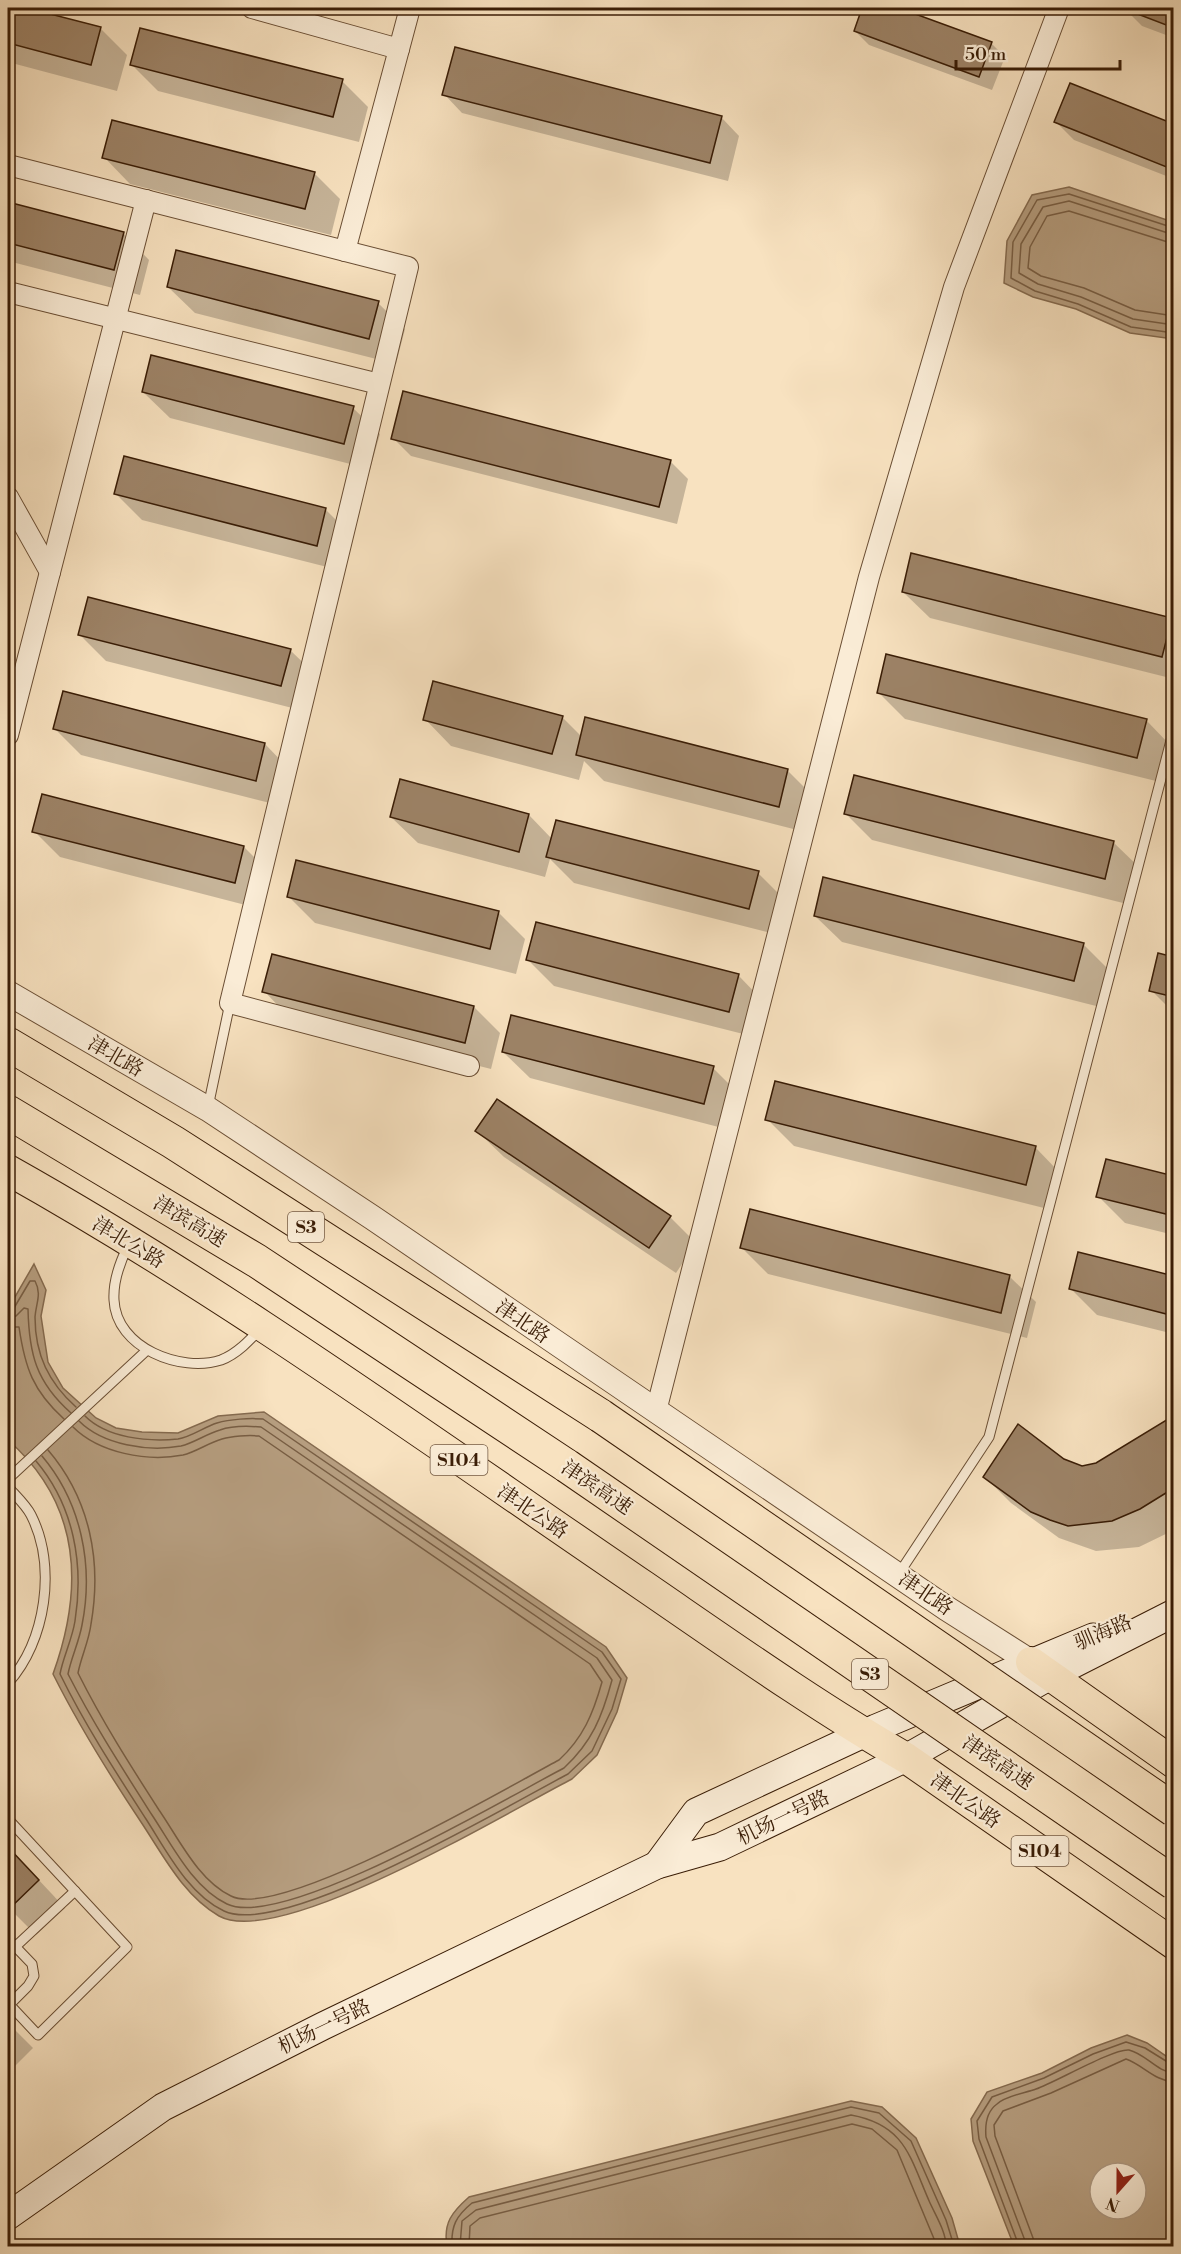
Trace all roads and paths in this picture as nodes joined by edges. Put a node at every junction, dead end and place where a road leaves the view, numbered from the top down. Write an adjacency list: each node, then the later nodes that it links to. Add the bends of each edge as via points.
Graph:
1 (252, 8): 4 (street)
2 (410, 8): 4 (street)
3 (1059, 8): 26 (street, via 954,286 868,577)
4 (399, 49): 7 (street)
5 (8, 165): 6 (street)
6 (146, 200): 7 (street); 9 (street)
7 (345, 251): 10 (street, via 408,267)
8 (8, 292): 9 (street)
9 (116, 319): 10 (street); 12 (street)
10 (379, 384): 16 (street)
11 (8, 497): 12 (street)
12 (50, 572): 14 (street)
13 (1173, 729): 29 (lane, via 989,1437)
14 (8, 735)
15 (8, 993): 19 (street, 津北路)
16 (230, 1003): 18 (street); 19 (lane)
17 (8, 1044): 37 (highway, S3, bridge, via 173,1142 601,1416)
18 (469, 1066)
19 (208, 1109): 26 (street, 津北路)
20 (8, 1112): 40 (highway, 津滨高速 / S3, bridge, via 257,1260 567,1466)
21 (8, 1156): 34 (main road, 津北公路 / S104, via 234,1294)
22 (8, 1170): 23 (main road, 津北公路 / S104)
23 (130, 1243): 24 (main road, 津北公路 / S104); 25 (lane, via 115,1284 114,1302 122,1326)
24 (262, 1326): 25 (lane, via 248,1343 224,1359 200,1365); 34 (main road, 津北公路 / S104)
25 (146, 1351): 27 (lane)
26 (656, 1411): 29 (street, 津北路)
27 (8, 1479)
28 (8, 1486): 33 (lane, via 31,1514 46,1560 41,1618 20,1669)
29 (898, 1575): 32 (street, 津北路)
30 (1173, 1600): 32 (main road, 驯海路)
31 (1173, 1613): 32 (main road, 驯海路)
32 (1041, 1669): 34 (main road); 35 (main road, 津北公路); 36 (main road)
33 (8, 1683)
34 (869, 1731): 35 (main road, 津北公路 / S104); 39 (main road, 机场一号路, via 696,1812)
35 (906, 1758): 39 (main road, 机场一号路, via 720,1847); 43 (main road, 津北公路 / S104)
36 (1173, 1763)
37 (1173, 1810)
38 (8, 1819): 41 (lane)
39 (657, 1865): 46 (main road, 机场一号路, via 163,2107)
40 (1173, 1882)
41 (75, 1891): 44 (lane); 45 (lane, via 127,1947 38,2035)
42 (8, 1939): 44 (lane)
43 (1173, 1944)
44 (15, 1947): 45 (lane, via 32,1964 34,1976)
45 (8, 2004)
46 (12, 2208)

